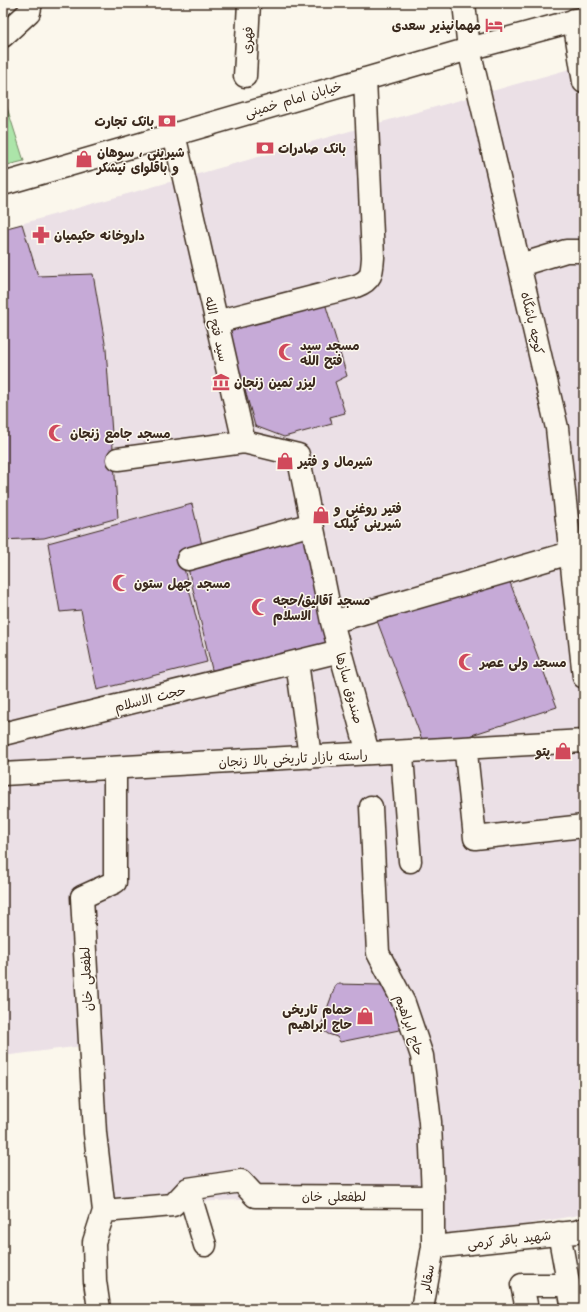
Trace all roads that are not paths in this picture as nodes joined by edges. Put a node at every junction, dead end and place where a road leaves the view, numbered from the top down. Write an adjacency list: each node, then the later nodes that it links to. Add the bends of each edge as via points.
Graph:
1 (31, 3): 5 (street, via 29,12)
2 (249, 3): 7 (street, فهری)
3 (464, 3): 6 (street, کوچه باشگاه)
4 (579, 19): 6 (street, خیابان امام خمینی); 9 (street)
5 (3, 36)
6 (469, 49): 8 (street, خیابان امام خمینی); 13 (street, کوچه باشگاه)
7 (245, 76)
8 (365, 79): 10 (street, خیابان امام خمینی); 14 (street, via 372,274 365,283 356,286)
9 (584, 82)
10 (174, 134): 11 (street, خیابان امام خمینی); 14 (street, سید فتح الله)
11 (3, 184)
12 (584, 251): 13 (street, via 566,251)
13 (520, 265): 18 (street, کوچه باشگاه, via 558,428)
14 (216, 322): 15 (street, سید فتح الله)
15 (244, 442): 16 (street); 17 (street, via 298,455)
16 (118, 459)
17 (312, 524): 19 (street); 21 (street)
18 (570, 553): 20 (street, کوچه باشگاه); 21 (street)
19 (188, 559)
20 (580, 601): 24 (street, کوچه باشگاه)
21 (332, 622): 22 (street, صندوق سازها)
22 (340, 652): 23 (street, حجت الاسلام); 28 (street, صندوق سازها)
23 (296, 662): 25 (street, حجت الاسلام); 30 (street)
24 (584, 677)
25 (3, 734)
26 (584, 741): 28 (street, راسته بازار تاریخی بالا زنجان)
27 (466, 753): 34 (street, via 475,838)
28 (368, 754): 30 (street, راسته بازار تاریخی بالا زنجان)
29 (402, 755): 35 (street)
30 (310, 757): 31 (street, راسته بازار تاریخی بالا زنجان)
31 (115, 768): 32 (street, راسته بازار تاریخی بالا زنجان); 38 (street, لطفعلی خان, via 115,882 82,897 95,1133)
32 (3, 774)
33 (371, 807): 37 (street, حاج ابراهیم, via 378,953 404,1003 422,1056 430,1122)
34 (584, 826)
35 (410, 861)
36 (188, 1189): 37 (street, لطفعلی خان, via 241,1181 255,1196); 38 (street, via 173,1205); 41 (street)
37 (433, 1197): 42 (street, حاج ابراهیم)
38 (104, 1211): 44 (street, لطفعلی خان, via 94,1242)
39 (584, 1229): 40 (street, شهید باقر کرمی)
40 (559, 1234): 42 (street, شهید باقر کرمی); 43 (street)
41 (205, 1245)
42 (433, 1247): 45 (street, سقالر)
43 (568, 1285): 46 (street, via 522,1285); 47 (street)
44 (99, 1309)
45 (422, 1309)
46 (527, 1309)
47 (573, 1309)

